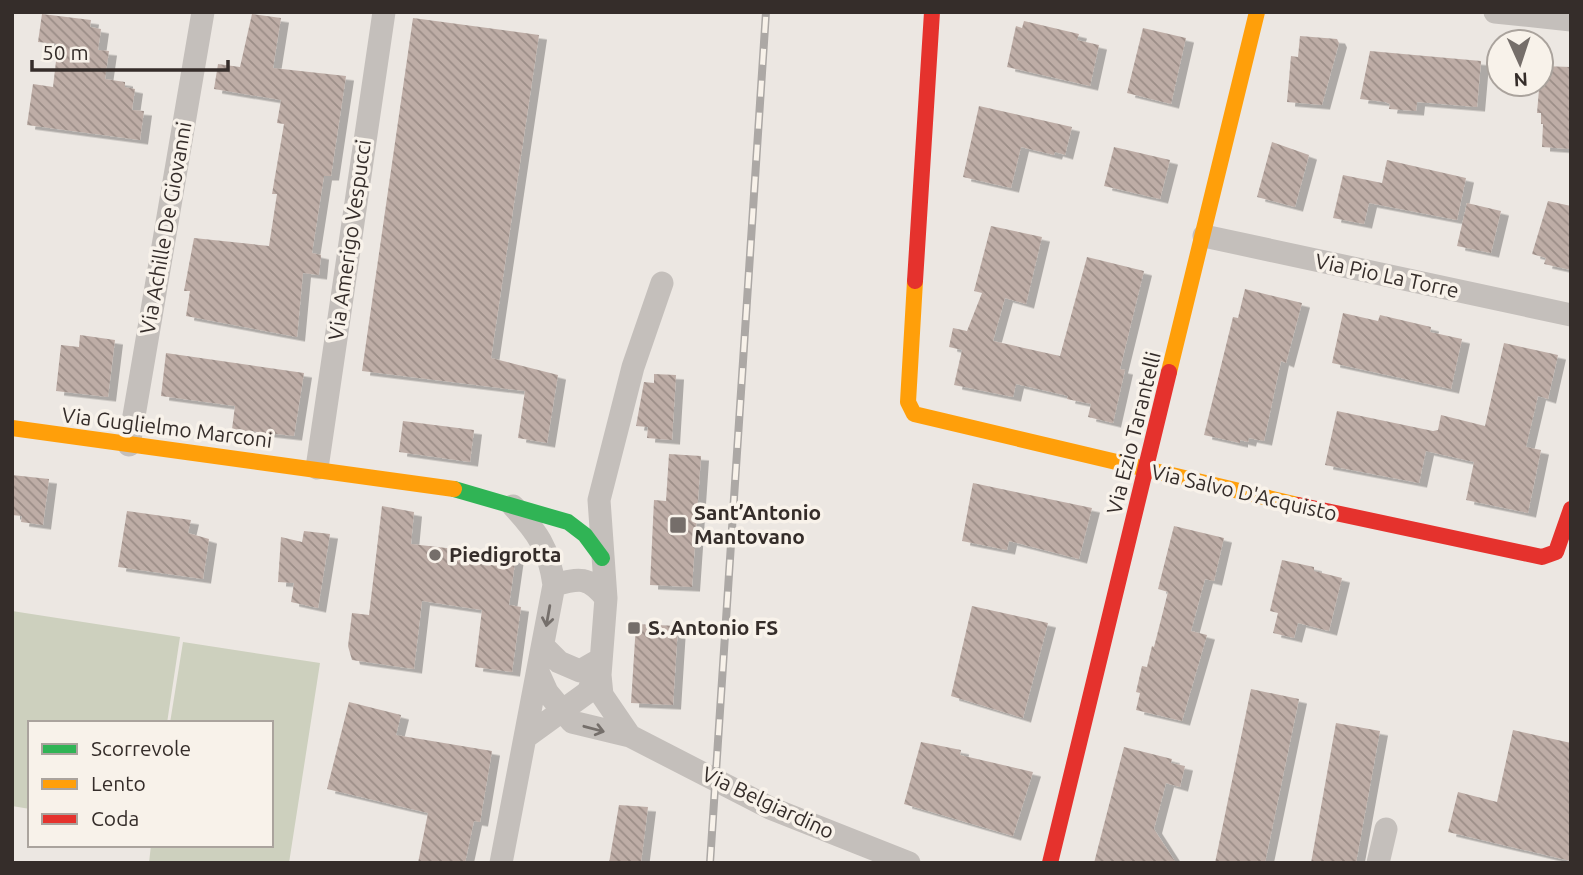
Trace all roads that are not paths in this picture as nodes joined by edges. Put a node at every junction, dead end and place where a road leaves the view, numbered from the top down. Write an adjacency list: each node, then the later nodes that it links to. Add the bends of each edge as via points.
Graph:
1 (203, 12): 11 (street, Via Achille De Giovanni)
2 (384, 12): 12 (street, Via Amerigo Vespucci)
3 (932, 12): 13 (street, Via Salvo D'Acquisto, via 908,402 914,414)
4 (1257, 12): 7 (street, Via Ezio Tarantelli)
5 (1495, 12): 6 (street)
6 (1571, 20)
7 (1204, 236): 9 (street, Via Pio La Torre); 13 (street, Via Ezio Tarantelli)
8 (662, 283): 14 (street)
9 (1571, 316)
10 (12, 428): 11 (street, Via Guglielmo Marconi)
11 (130, 445): 12 (street, Via Guglielmo Marconi)
12 (317, 468): 15 (street, Via Guglielmo Marconi, via 470,491)
13 (1146, 471): 16 (street, Via Salvo D'Acquisto, via 1542,557 1556,552); 31 (street, Via Ezio Tarantelli)
14 (598, 500): 17 (street); 19 (street)
15 (513, 506): 17 (street, Via Guglielmo Marconi); 18 (street)
16 (1571, 509)
17 (568, 522): 18 (street, via 553,532); 19 (street)
18 (544, 547): 20 (street)
19 (602, 558): 21 (street)
20 (554, 585): 21 (street, via 578,579 594,584); 22 (street, one-way to 22)
21 (606, 598): 23 (street)
22 (543, 646): 23 (street, via 559,662 580,671); 24 (street)
23 (601, 659): 25 (street, via 588,692); 26 (street, via 602,695)
24 (538, 673): 25 (street); 27 (street)
25 (564, 712): 26 (street, one-way to 26, via 572,722); 27 (street)
26 (630, 736): 30 (street, Via Belgiardino, via 770,808)
27 (526, 737): 29 (street)
28 (1386, 829): 32 (street)
29 (501, 863)
30 (909, 863)
31 (1050, 863)
32 (1378, 863)

